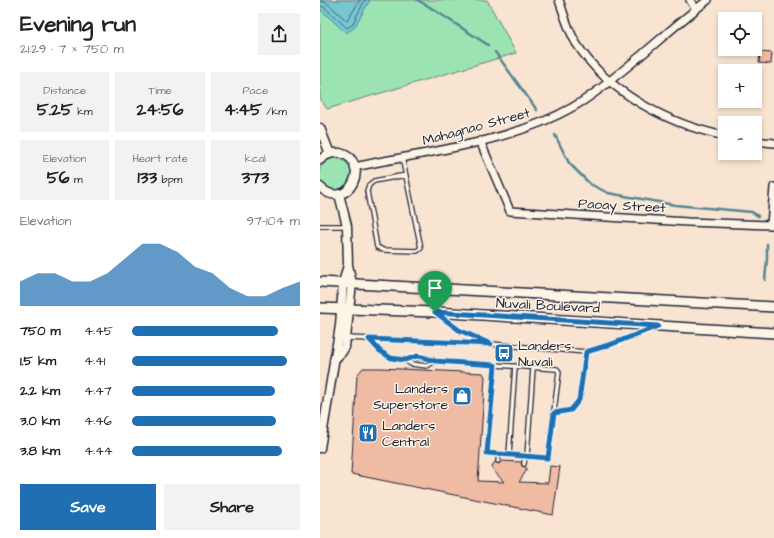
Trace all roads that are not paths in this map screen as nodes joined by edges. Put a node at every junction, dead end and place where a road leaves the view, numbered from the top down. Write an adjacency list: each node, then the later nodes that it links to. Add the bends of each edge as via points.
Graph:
1 (559, 0): 5 (street, via 576,42 591,63)
2 (690, 0): 4 (street)
3 (708, 0): 4 (street, Mahagnao Street)
4 (696, 9): 5 (street, Mahagnao Street)
5 (610, 81): 7 (street, via 647,108); 8 (street, Mahagnao Street, via 589,97 545,120 512,133)
6 (320, 128): 11 (street)
7 (718, 135)
8 (480, 141): 12 (street, Mahagnao Street); 17 (street, Paoay Street, via 510,211 771,225)
9 (762, 142): 10 (street)
10 (774, 143)
11 (330, 154): 13 (street); 14 (street, via 346,156)
12 (402, 157): 14 (street, Mahagnao Street); 15 (lane)
13 (320, 160)
14 (354, 167): 18 (street, via 354,182 346,192)
15 (406, 175): 15 (lane, via 374,182 369,185 367,191 377,247 383,250 417,251 421,248)
16 (320, 187): 18 (street, via 328,193)
17 (774, 187)
18 (339, 194): 19 (street)
19 (347, 226): 20 (lane); 22 (street)
20 (320, 227)
21 (320, 282): 22 (main road, Nuvali Boulevard)
22 (347, 283): 23 (main road, Nuvali Boulevard); 25 (street)
23 (774, 307)
24 (320, 308): 25 (main road, Nuvali Boulevard)
25 (345, 309): 26 (main road, Nuvali Boulevard); 29 (street); 33 (street)
26 (435, 312): 27 (main road, Nuvali Boulevard); 31 (lane, via 459,330)
27 (658, 326): 28 (main road, Nuvali Boulevard); 32 (lane)
28 (774, 333)
29 (346, 338): 30 (lane); 33 (street, via 345,347)
30 (369, 339): 31 (lane); 34 (lane, via 391,358)
31 (491, 344): 32 (lane)
32 (586, 352): 39 (lane, via 579,400 571,410)
33 (334, 360): 40 (street)
34 (405, 360): 35 (lane, via 417,356); 35 (lane, via 411,364 427,366)
35 (435, 361): 36 (lane)
36 (495, 365): 37 (lane); 41 (lane, via 487,453)
37 (515, 366): 38 (lane); 42 (lane)
38 (533, 368): 39 (lane, via 557,369 559,372); 43 (lane)
39 (554, 413): 43 (lane, via 548,458)
40 (320, 448)
41 (499, 454): 42 (lane); 44 (lane)
42 (509, 455): 43 (lane)
43 (526, 456): 45 (lane)
44 (498, 461)
45 (524, 464)

